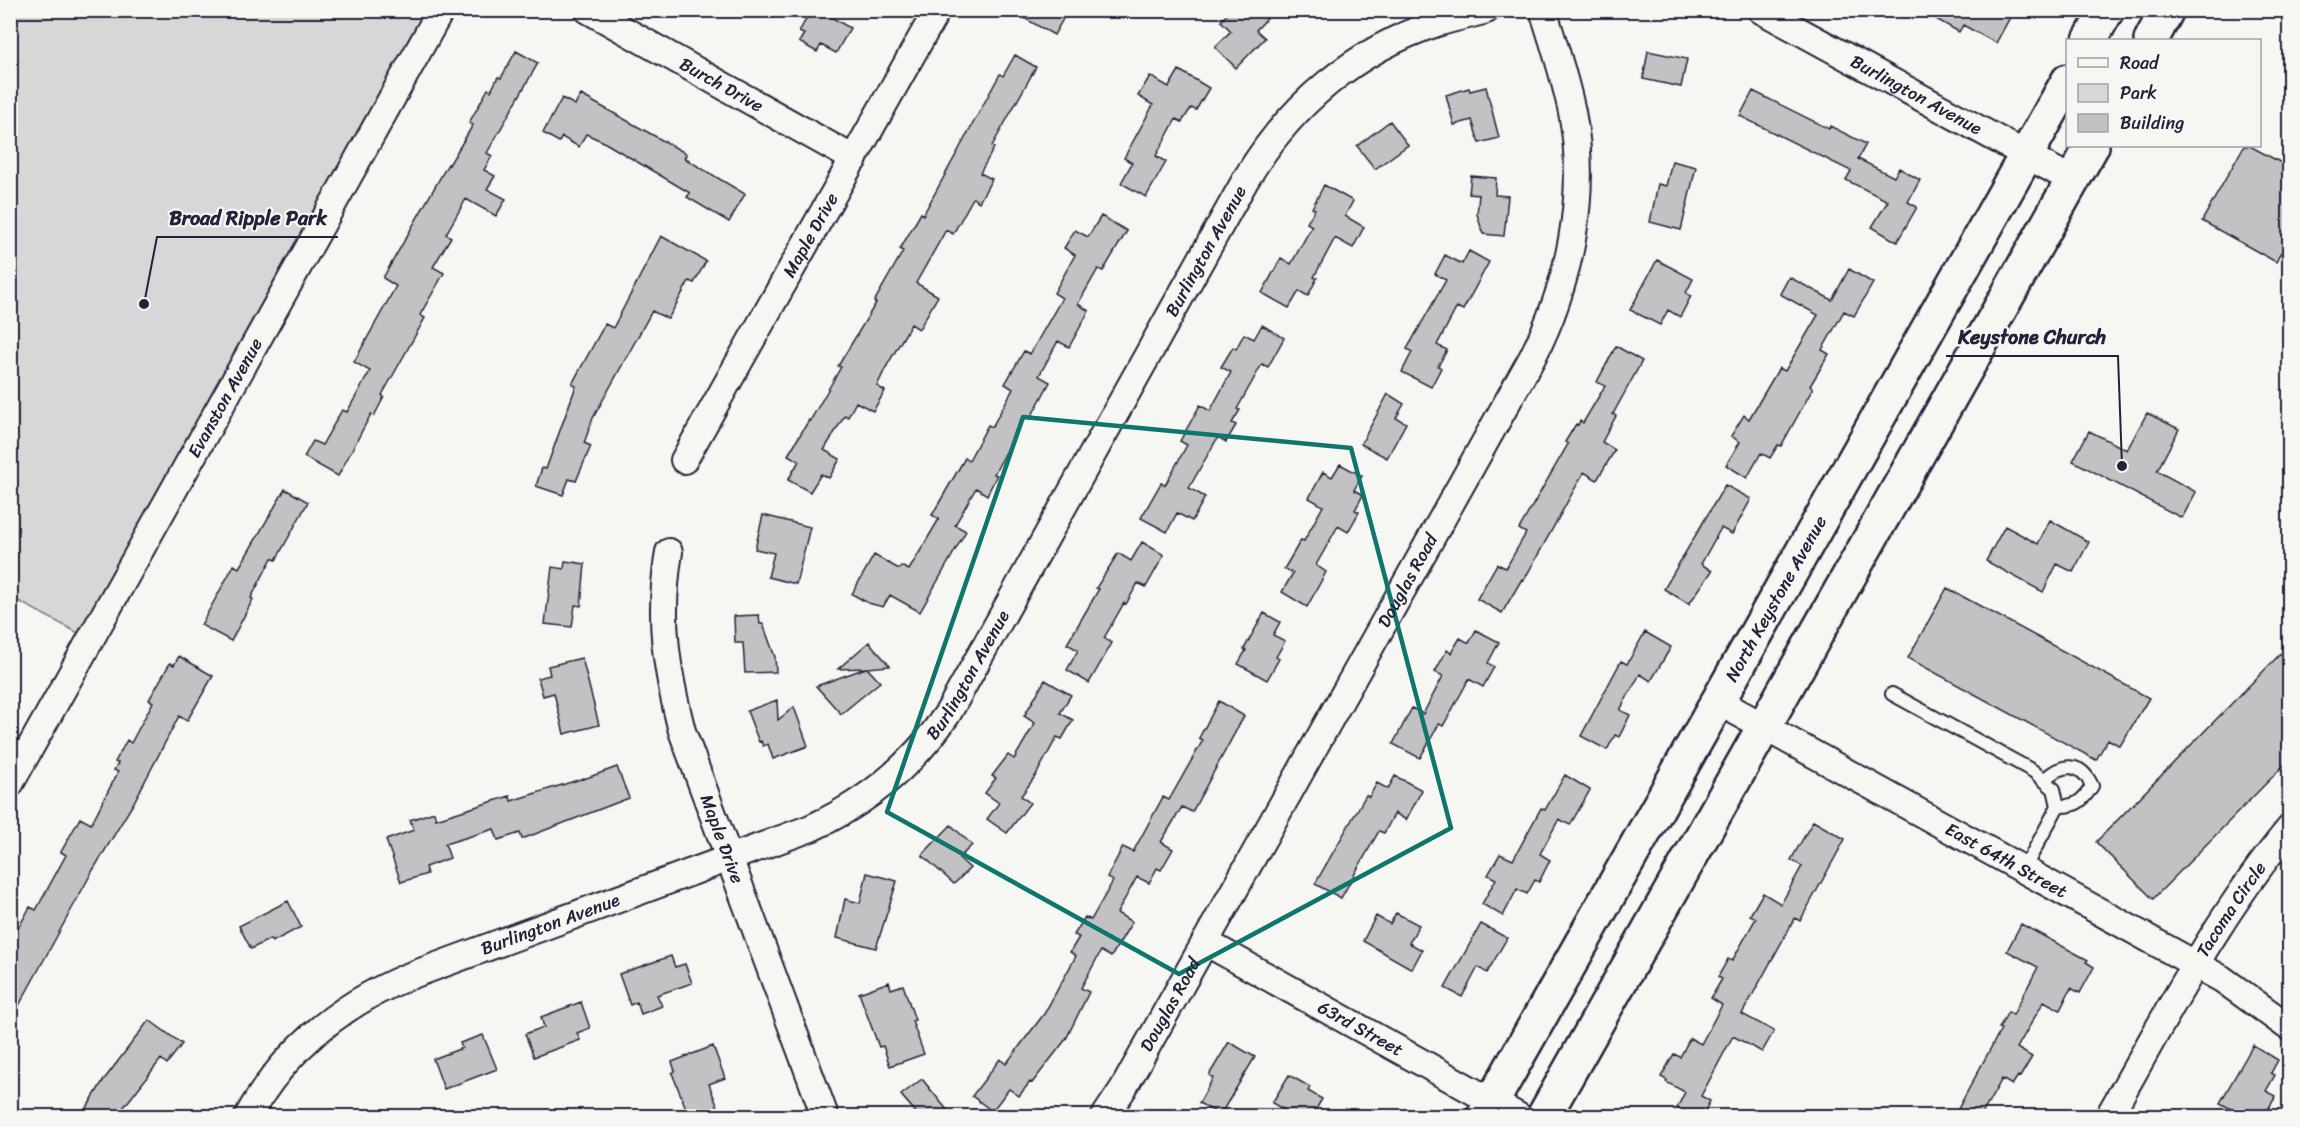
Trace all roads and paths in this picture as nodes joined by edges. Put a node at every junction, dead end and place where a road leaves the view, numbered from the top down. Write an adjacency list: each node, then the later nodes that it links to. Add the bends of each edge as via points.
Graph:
1 (441, 10): 22 (street, Evanston Avenue)
2 (588, 10): 14 (street, Burch Drive)
3 (937, 10): 14 (street, Maple Drive)
4 (1486, 10): 25 (street, Burlington Avenue, via 1438,23 1375,50 1336,75 1286,122 1246,179 954,703 929,740 889,782 861,802 811,828)
5 (1543, 10): 27 (street, Douglas Road, via 1572,112 1577,169 1572,238 1555,304 1526,368)
6 (1761, 10): 13 (street, Burlington Avenue)
7 (2107, 10): 9 (main road)
8 (2167, 10): 10 (main road)
9 (2091, 39)
10 (2152, 39)
11 (2066, 83): 13 (main road, North Keystone Avenue)
12 (2091, 147): 15 (main road)
13 (2026, 155): 15 (street, Burlington Avenue); 19 (main road, North Keystone Avenue)
14 (854, 159): 16 (street, Maple Drive)
15 (2072, 180): 20 (main road)
16 (684, 460)
17 (669, 552): 25 (street, Maple Drive, via 663,618 670,685 682,732)
18 (1892, 694): 21 (lane)
19 (1719, 702): 20 (street, East 64th Street); 30 (main road, North Keystone Avenue)
20 (1765, 727): 26 (street, East 64th Street); 34 (main road)
21 (2044, 780): 23 (lane, via 2054,789); 23 (lane, via 2054,770 2066,766 2088,776 2092,786 2083,800 2071,807)
22 (10, 784)
23 (2058, 806): 26 (lane)
24 (2289, 828): 28 (street, Tacoma Circle, via 2233,903)
25 (729, 859): 31 (street, Burlington Avenue, via 367,995 329,1020 295,1051); 32 (street, Maple Drive)
26 (2024, 869): 28 (street, East 64th Street)
27 (1205, 942): 30 (street, 63rd Street); 33 (street, Douglas Road)
28 (2196, 964): 29 (street, East 64th Street); 35 (street, Tacoma Circle)
29 (2289, 1028)
30 (1498, 1112)
31 (248, 1116)
32 (825, 1116)
33 (1105, 1116)
34 (1544, 1116)
35 (2109, 1116)

